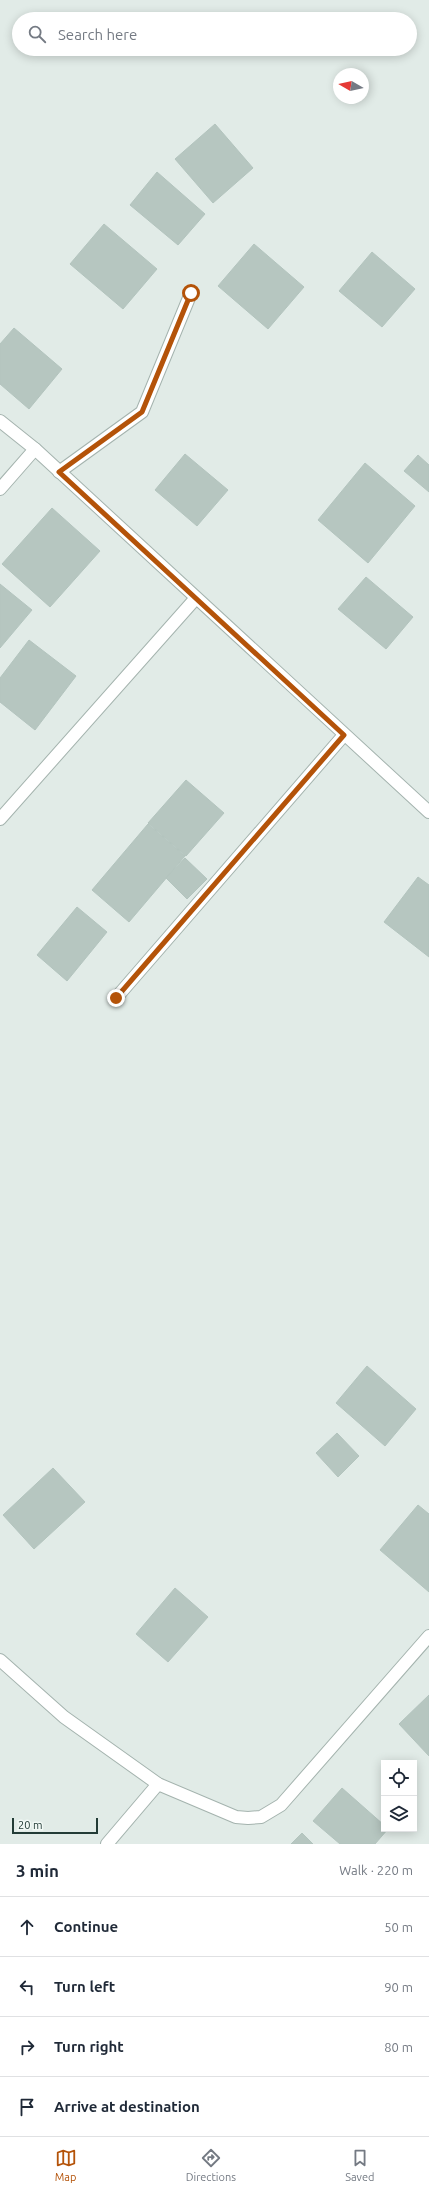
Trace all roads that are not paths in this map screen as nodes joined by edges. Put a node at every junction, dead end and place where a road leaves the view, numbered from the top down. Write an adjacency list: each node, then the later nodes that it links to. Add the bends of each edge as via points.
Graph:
1 (191, 293): 4 (street, via 142,412)
2 (0, 421): 3 (street)
3 (35, 449): 4 (street); 5 (street)
4 (59, 472): 6 (street)
5 (0, 489)
6 (196, 598): 7 (street); 9 (street)
7 (344, 735): 8 (street); 10 (street)
8 (429, 812)
9 (0, 819)
10 (116, 998)
11 (429, 1636): 13 (street, via 281,1805 260,1817 236,1817)
12 (0, 1660): 13 (street, via 64,1717)
13 (158, 1784): 14 (street)
14 (107, 1844)

